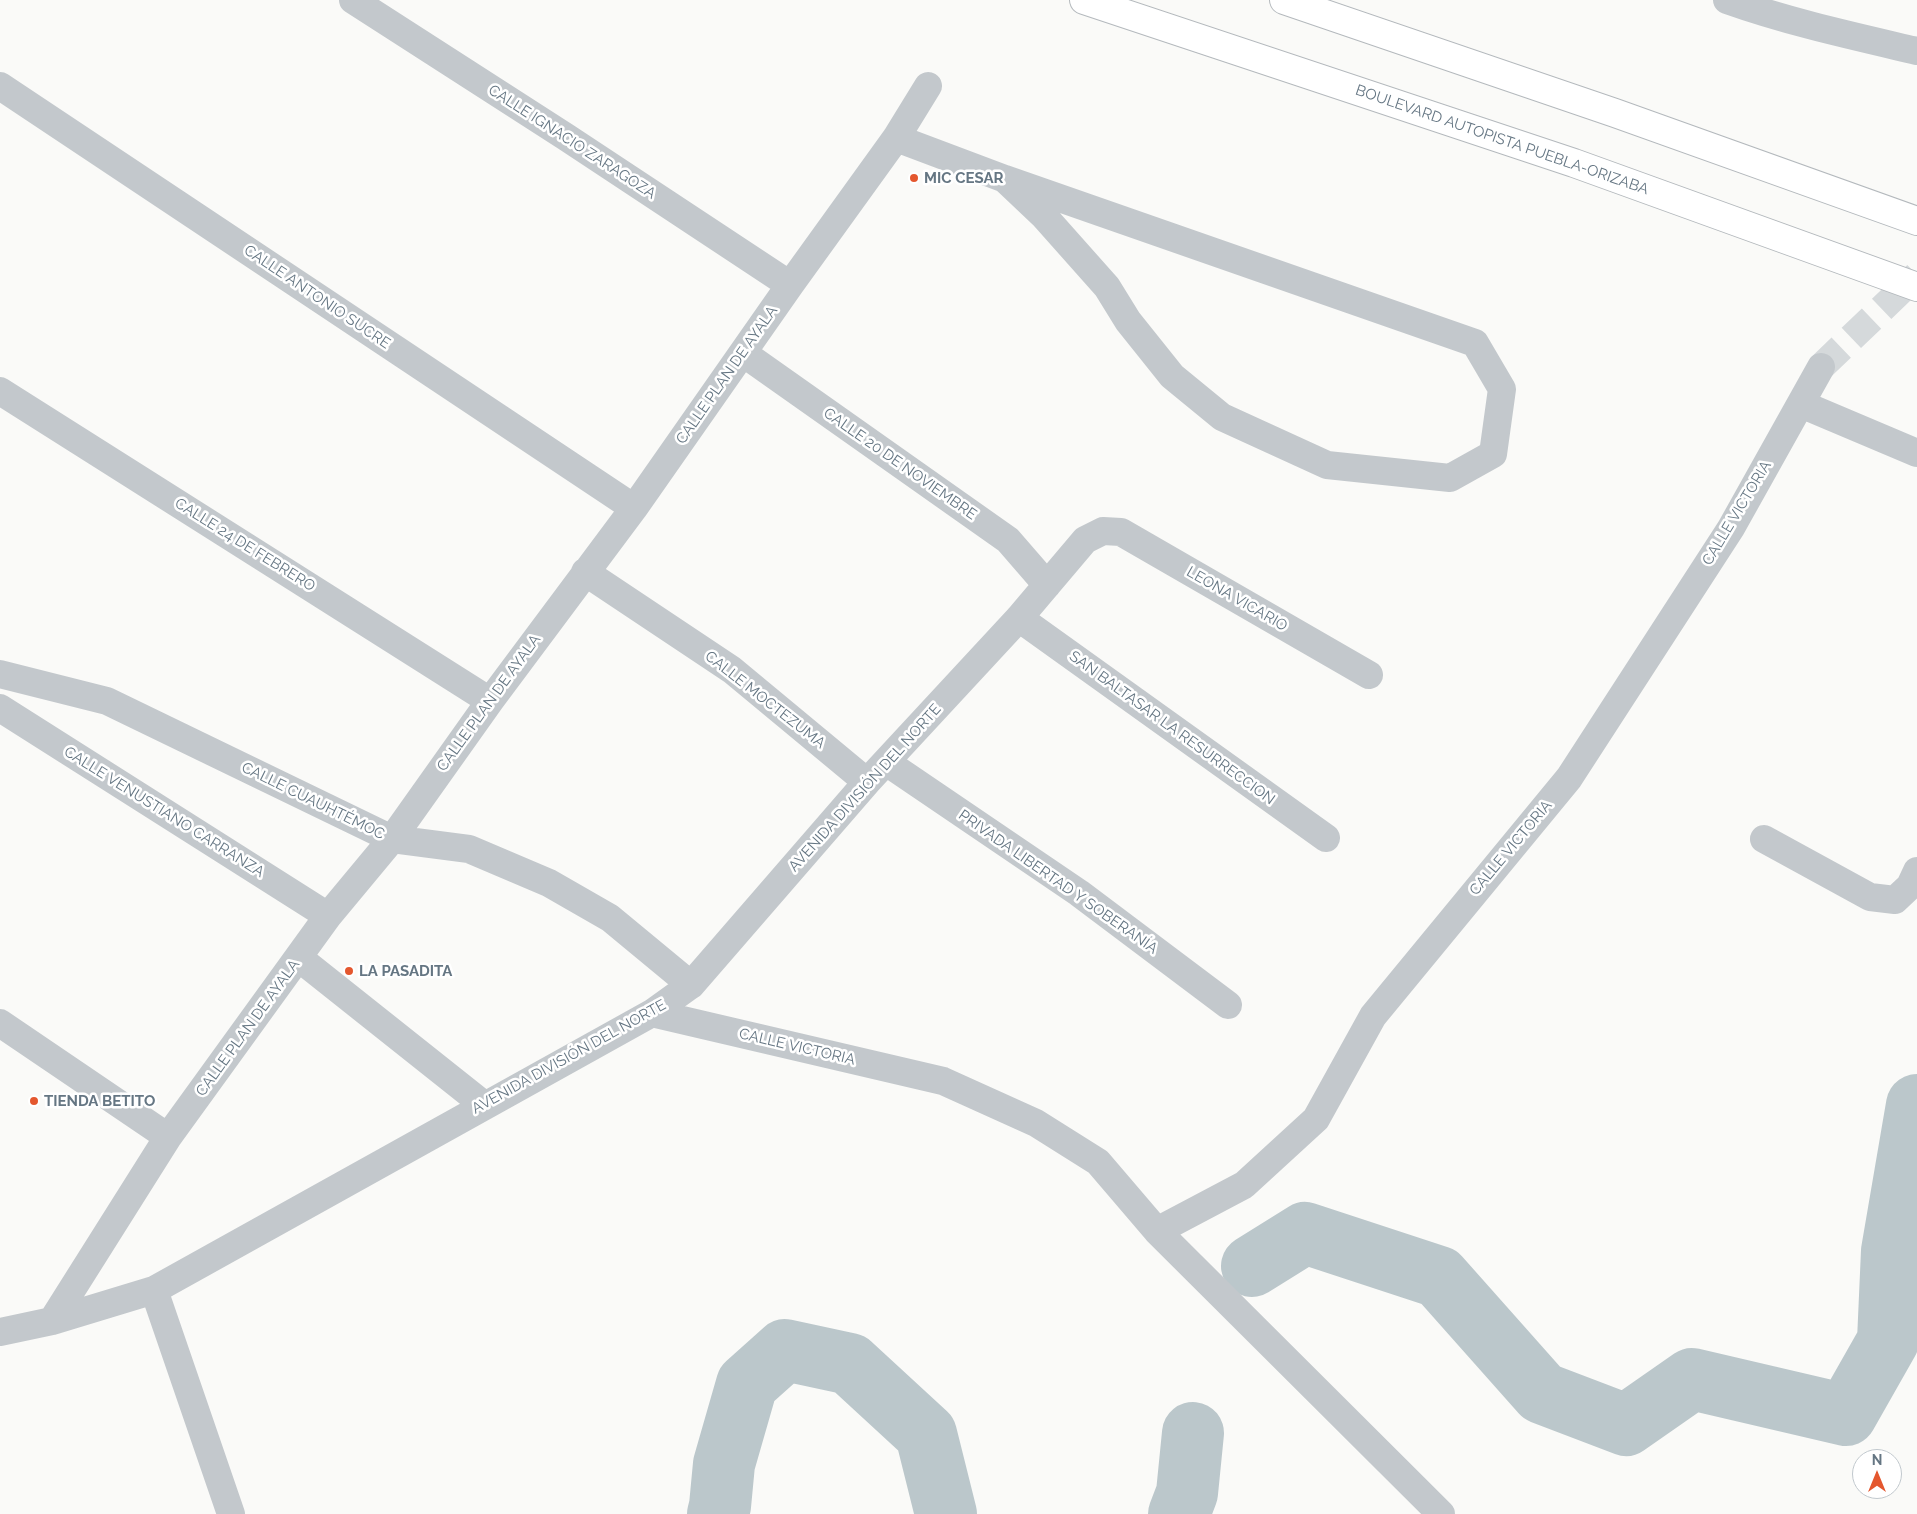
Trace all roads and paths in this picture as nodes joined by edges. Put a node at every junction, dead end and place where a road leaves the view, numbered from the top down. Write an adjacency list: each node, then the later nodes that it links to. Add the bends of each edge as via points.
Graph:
1 (353, 0): 11 (street, CALLE IGNACIO ZARAGOZA)
2 (1084, 0): 12 (highway, BOULEVARD AUTOPISTA PUEBLA-ORIZABA, via 1574,163)
3 (1284, 0): 10 (highway)
4 (1727, 0): 5 (street, via 1836,32)
5 (1917, 51)
6 (0, 86): 18 (street, CALLE ANTONIO SUCRE)
7 (928, 86): 8 (street, CALLE PLAN DE AYALA)
8 (896, 138): 9 (street); 11 (street, CALLE PLAN DE AYALA)
9 (1005, 179): 9 (street, via 1475,343 1502,389 1493,454 1450,478 1327,466 1222,417 1172,376 1128,321 1108,287)
10 (1917, 221)
11 (790, 285): 13 (street, CALLE PLAN DE AYALA)
12 (1917, 287)
13 (743, 353): 18 (street, CALLE PLAN DE AYALA); 21 (street, CALLE 20 DE NOVIEMBRE, via 1008,540)
14 (1821, 367): 16 (street, CALLE VICTORIA)
15 (0, 391): 25 (street, CALLE 24 DE FEBRERO)
16 (1801, 404): 17 (street); 41 (street, CALLE VICTORIA, via 1731,528 1569,778 1373,1016 1316,1119 1244,1185)
17 (1917, 453)
18 (634, 508): 20 (street, CALLE PLAN DE AYALA)
19 (1102, 530): 21 (street, AVENIDA DIVISIÓN DEL NORTE, via 1085,540); 24 (street, LEONA VICARIO, via 1121,532)
20 (585, 572): 25 (street, CALLE PLAN DE AYALA); 28 (street, CALLE MOCTEZUMA, via 732,670)
21 (1047, 585): 22 (street, AVENIDA DIVISIÓN DEL NORTE)
22 (1019, 618): 27 (street, AVENIDA DIVISIÓN DEL NORTE); 29 (street, SAN BALTASAR LA RESURRECCION)
23 (0, 674): 30 (street, CALLE CUAUHTÉMOC, via 107,702)
24 (1369, 675)
25 (490, 701): 30 (street, CALLE PLAN DE AYALA)
26 (0, 708): 33 (street, CALLE VENUSTIANO CARRANZA)
27 (886, 762): 28 (street, AVENIDA DIVISIÓN DEL NORTE); 36 (street, PRIVADA LIBERTAD Y SOBERANÍA, via 1079,893)
28 (867, 782): 35 (street, AVENIDA DIVISIÓN DEL NORTE)
29 (1326, 838)
30 (392, 839): 33 (street, CALLE PLAN DE AYALA); 35 (street, CALLE CUAUHTÉMOC, via 469,848 549,883 610,918)
31 (1764, 839): 32 (street, via 1870,897 1895,900 1910,886)
32 (1917, 871)
33 (328, 916): 34 (street, CALLE PLAN DE AYALA)
34 (299, 958): 39 (street); 40 (street, CALLE PLAN DE AYALA)
35 (691, 985): 37 (street, AVENIDA DIVISIÓN DEL NORTE)
36 (1228, 1006)
37 (652, 1013): 39 (street, AVENIDA DIVISIÓN DEL NORTE); 41 (street, CALLE VICTORIA, via 943,1081 1036,1124 1098,1162)
38 (0, 1023): 40 (street)
39 (484, 1105): 42 (street, AVENIDA DIVISIÓN DEL NORTE)
40 (168, 1137): 43 (street, CALLE PLAN DE AYALA)
41 (1157, 1231): 46 (street, CALLE VICTORIA)
42 (154, 1290): 43 (street, AVENIDA DIVISIÓN DEL NORTE); 45 (street)
43 (52, 1320): 44 (street, AVENIDA DIVISIÓN DEL NORTE)
44 (0, 1332)
45 (231, 1514)
46 (1441, 1514)

